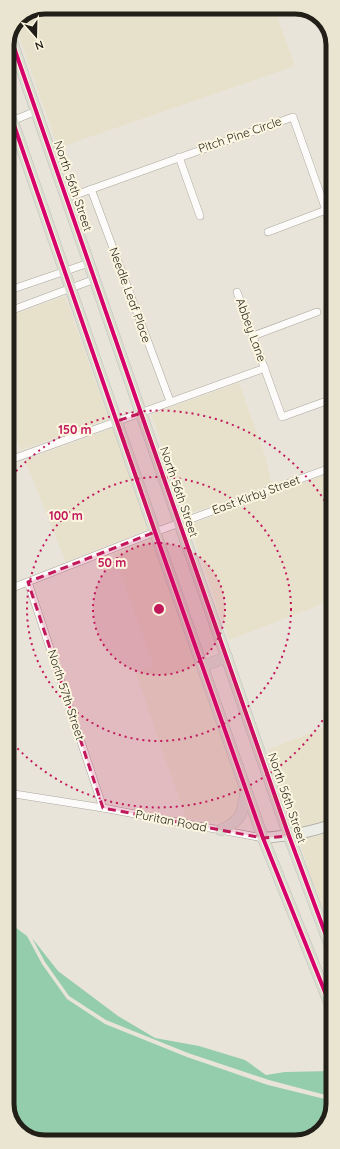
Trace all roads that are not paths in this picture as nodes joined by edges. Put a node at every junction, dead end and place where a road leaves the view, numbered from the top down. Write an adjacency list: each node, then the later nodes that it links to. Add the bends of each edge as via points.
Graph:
1 (14, 48): 2 (main road, North 56th Street)
2 (36, 111): 3 (street); 7 (main road, North 56th Street)
3 (14, 120)
4 (14, 133): 12 (main road)
5 (179, 157): 6 (street, Pitch Pine Circle); 8 (street, Pitch Pine Circle, via 293,117); 9 (street)
6 (91, 189): 7 (street, Pitch Pine Circle); 21 (street, Needle Leaf Place)
7 (67, 198): 11 (main road, North 56th Street)
8 (326, 210): 10 (street)
9 (200, 216)
10 (268, 232)
11 (89, 263): 12 (street); 13 (main road, North 56th Street)
12 (66, 272): 14 (main road); 15 (street)
13 (95, 280): 14 (street); 23 (main road, North 56th Street)
14 (71, 288): 17 (street); 24 (main road)
15 (14, 289)
16 (237, 292): 19 (street, Abbey Lane)
17 (14, 309)
18 (317, 312): 19 (street)
19 (253, 336): 20 (street, Abbey Lane)
20 (265, 368): 21 (street); 22 (street, via 282,417)
21 (170, 401): 23 (street)
22 (326, 401)
23 (140, 413): 24 (street); 27 (main road, North 56th Street)
24 (117, 421): 25 (street); 28 (main road)
25 (14, 458)
26 (326, 469): 27 (street, East Kirby Street)
27 (179, 523): 28 (street, East Kirby Street); 31 (main road, North 56th Street)
28 (155, 532): 29 (street, East Kirby Street); 32 (main road)
29 (28, 582): 30 (street, East Kirby Street); 35 (street, North 57th Street)
30 (14, 587)
31 (227, 657): 32 (main road); 38 (main road, North 56th Street)
32 (202, 666): 33 (main road)
33 (246, 790): 37 (main road, via 239,818); 39 (main road)
34 (14, 794): 35 (street, Puritan Road)
35 (103, 808): 37 (street, Puritan Road)
36 (326, 827): 38 (street, Puritan Road)
37 (221, 830): 39 (street, Puritan Road)
38 (289, 836): 39 (street, Puritan Road); 40 (main road, North 56th Street)
39 (264, 838): 41 (main road)
40 (326, 935)
41 (326, 994)

